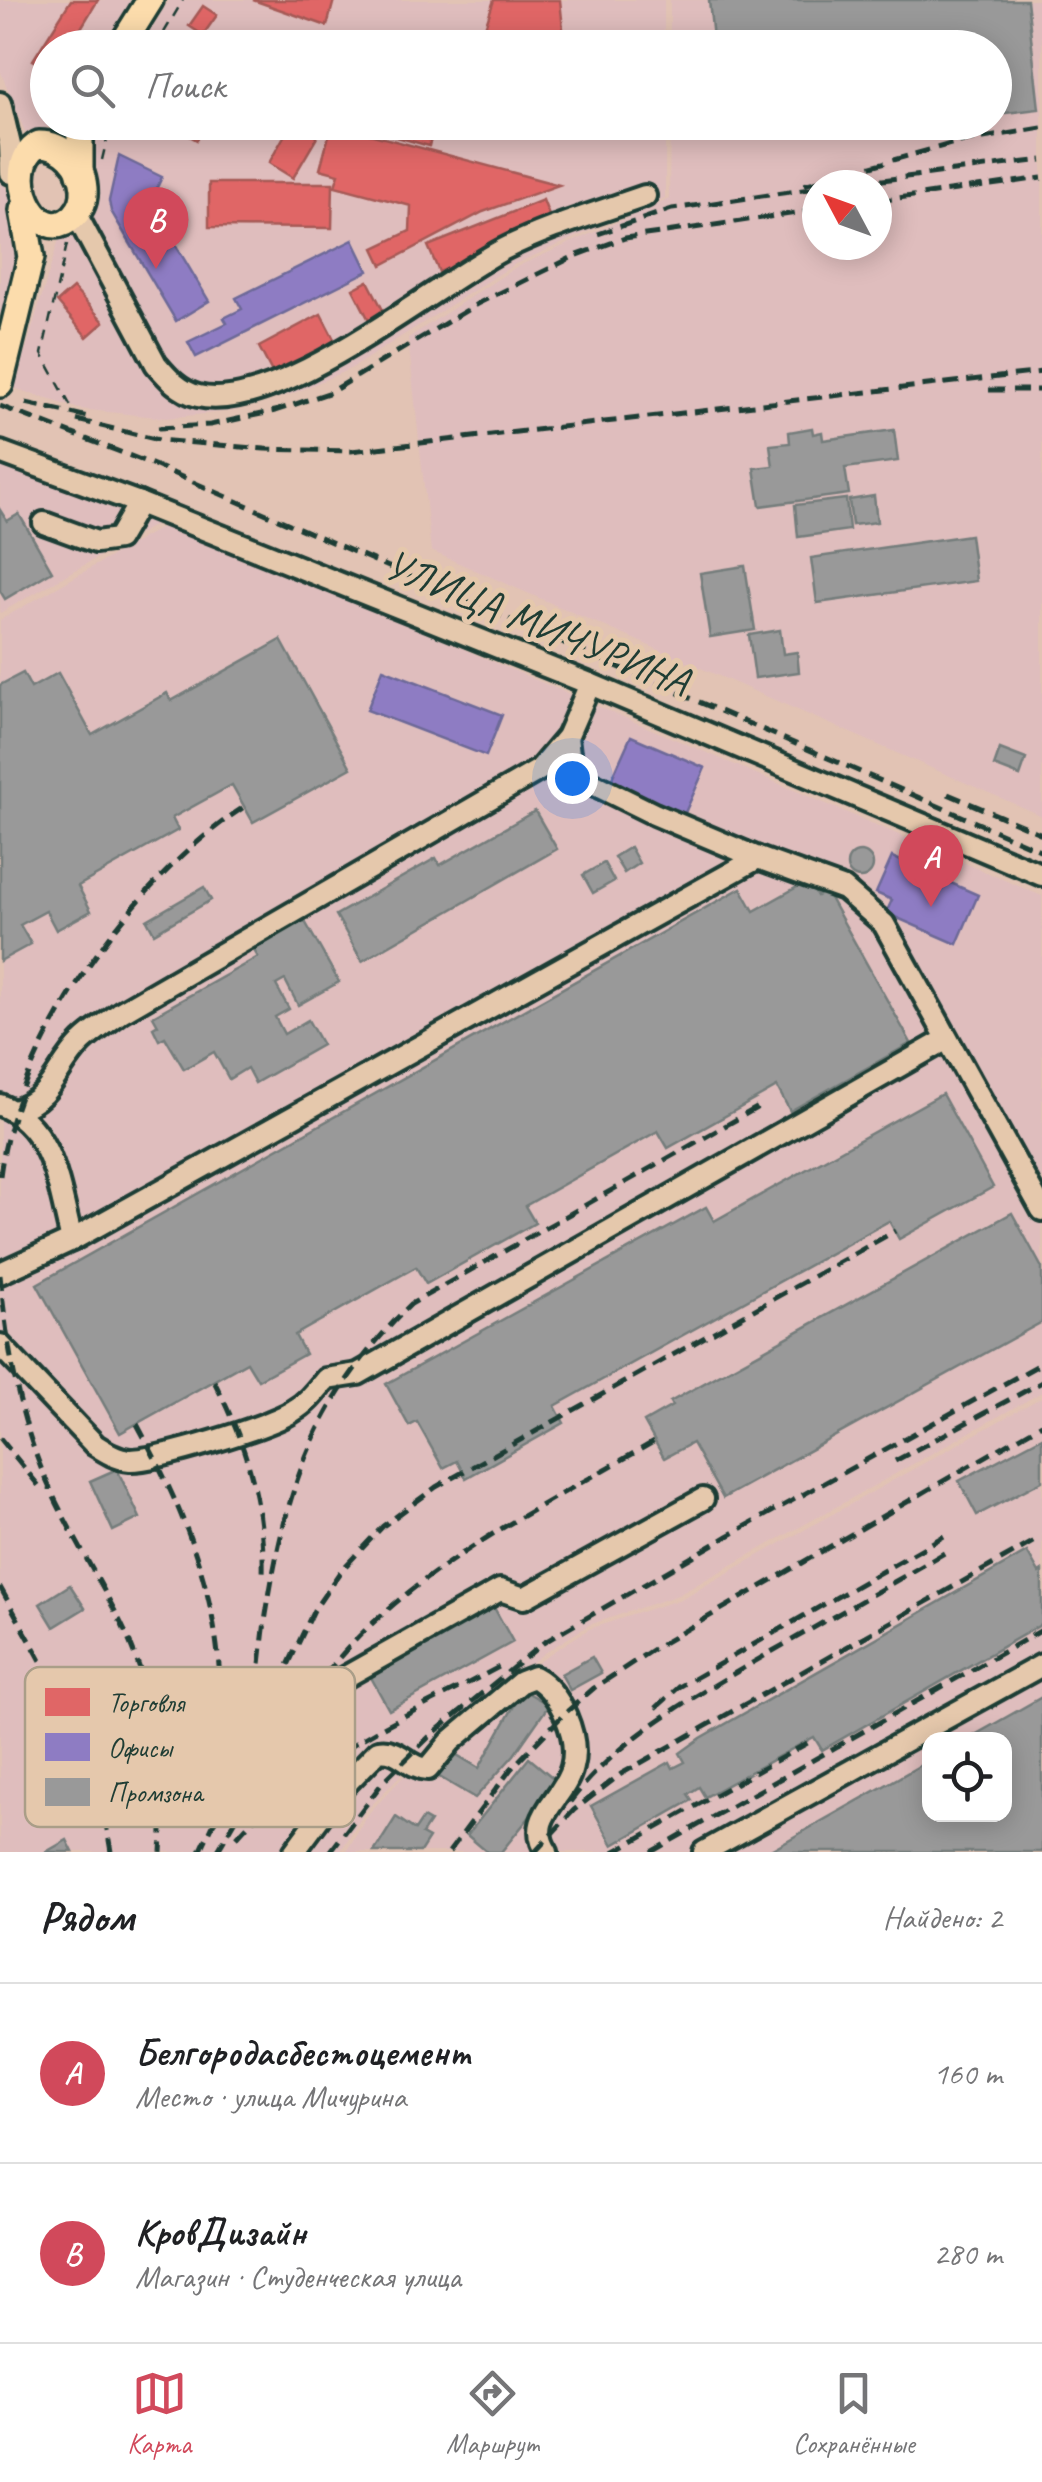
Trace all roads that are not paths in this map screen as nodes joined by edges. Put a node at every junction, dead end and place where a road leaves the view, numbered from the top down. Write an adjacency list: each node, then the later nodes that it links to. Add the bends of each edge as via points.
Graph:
1 (150, 0): 2 (main road)
2 (131, 30)
3 (2, 110): 4 (street); 9 (street)
4 (30, 134)
5 (36, 140): 8 (street)
6 (46, 140): 8 (main road)
7 (83, 140): 10 (main road)
8 (41, 144): 9 (main road, via 20,156); 10 (main road, via 59,147)
9 (11, 173): 12 (main road)
10 (89, 174): 13 (main road)
11 (645, 196): 13 (street, via 530,237 278,384 218,399 172,383)
12 (24, 210): 13 (main road, via 40,223); 14 (main road)
13 (68, 223): 14 (main road)
14 (31, 257): 15 (main road)
15 (0, 384)
16 (0, 452): 17 (street, УЛИЦА МИЧУРИНА)
17 (139, 503): 18 (street, via 118,539 96,542); 19 (street, УЛИЦА МИЧУРИНА)
18 (44, 523)
19 (590, 684): 20 (street); 22 (street, УЛИЦА МИЧУРИНА)
20 (567, 737): 21 (street, via 568,754 583,779); 24 (street, via 523,780 122,1012 81,1043 32,1105)
21 (758, 858): 23 (street, via 844,889 868,907); 26 (street)
22 (1042, 875)
23 (948, 1039): 25 (street); 28 (street, via 358,1374 326,1379 311,1398 276,1420 128,1460 96,1445)
24 (7, 1108): 26 (street, via 48,1149)
25 (1042, 1210)
26 (72, 1240): 27 (street)
27 (0, 1273)
28 (0, 1345)
29 (702, 1499): 31 (street, via 524,1598 500,1590)
30 (1042, 1665): 36 (street)
31 (355, 1672)
32 (355, 1775): 35 (street, via 378,1751 398,1752 428,1769 451,1742 534,1677 553,1692 573,1747 572,1769 538,1827)
33 (313, 1827): 34 (street)
34 (294, 1852)
35 (547, 1852)
36 (704, 1852)

